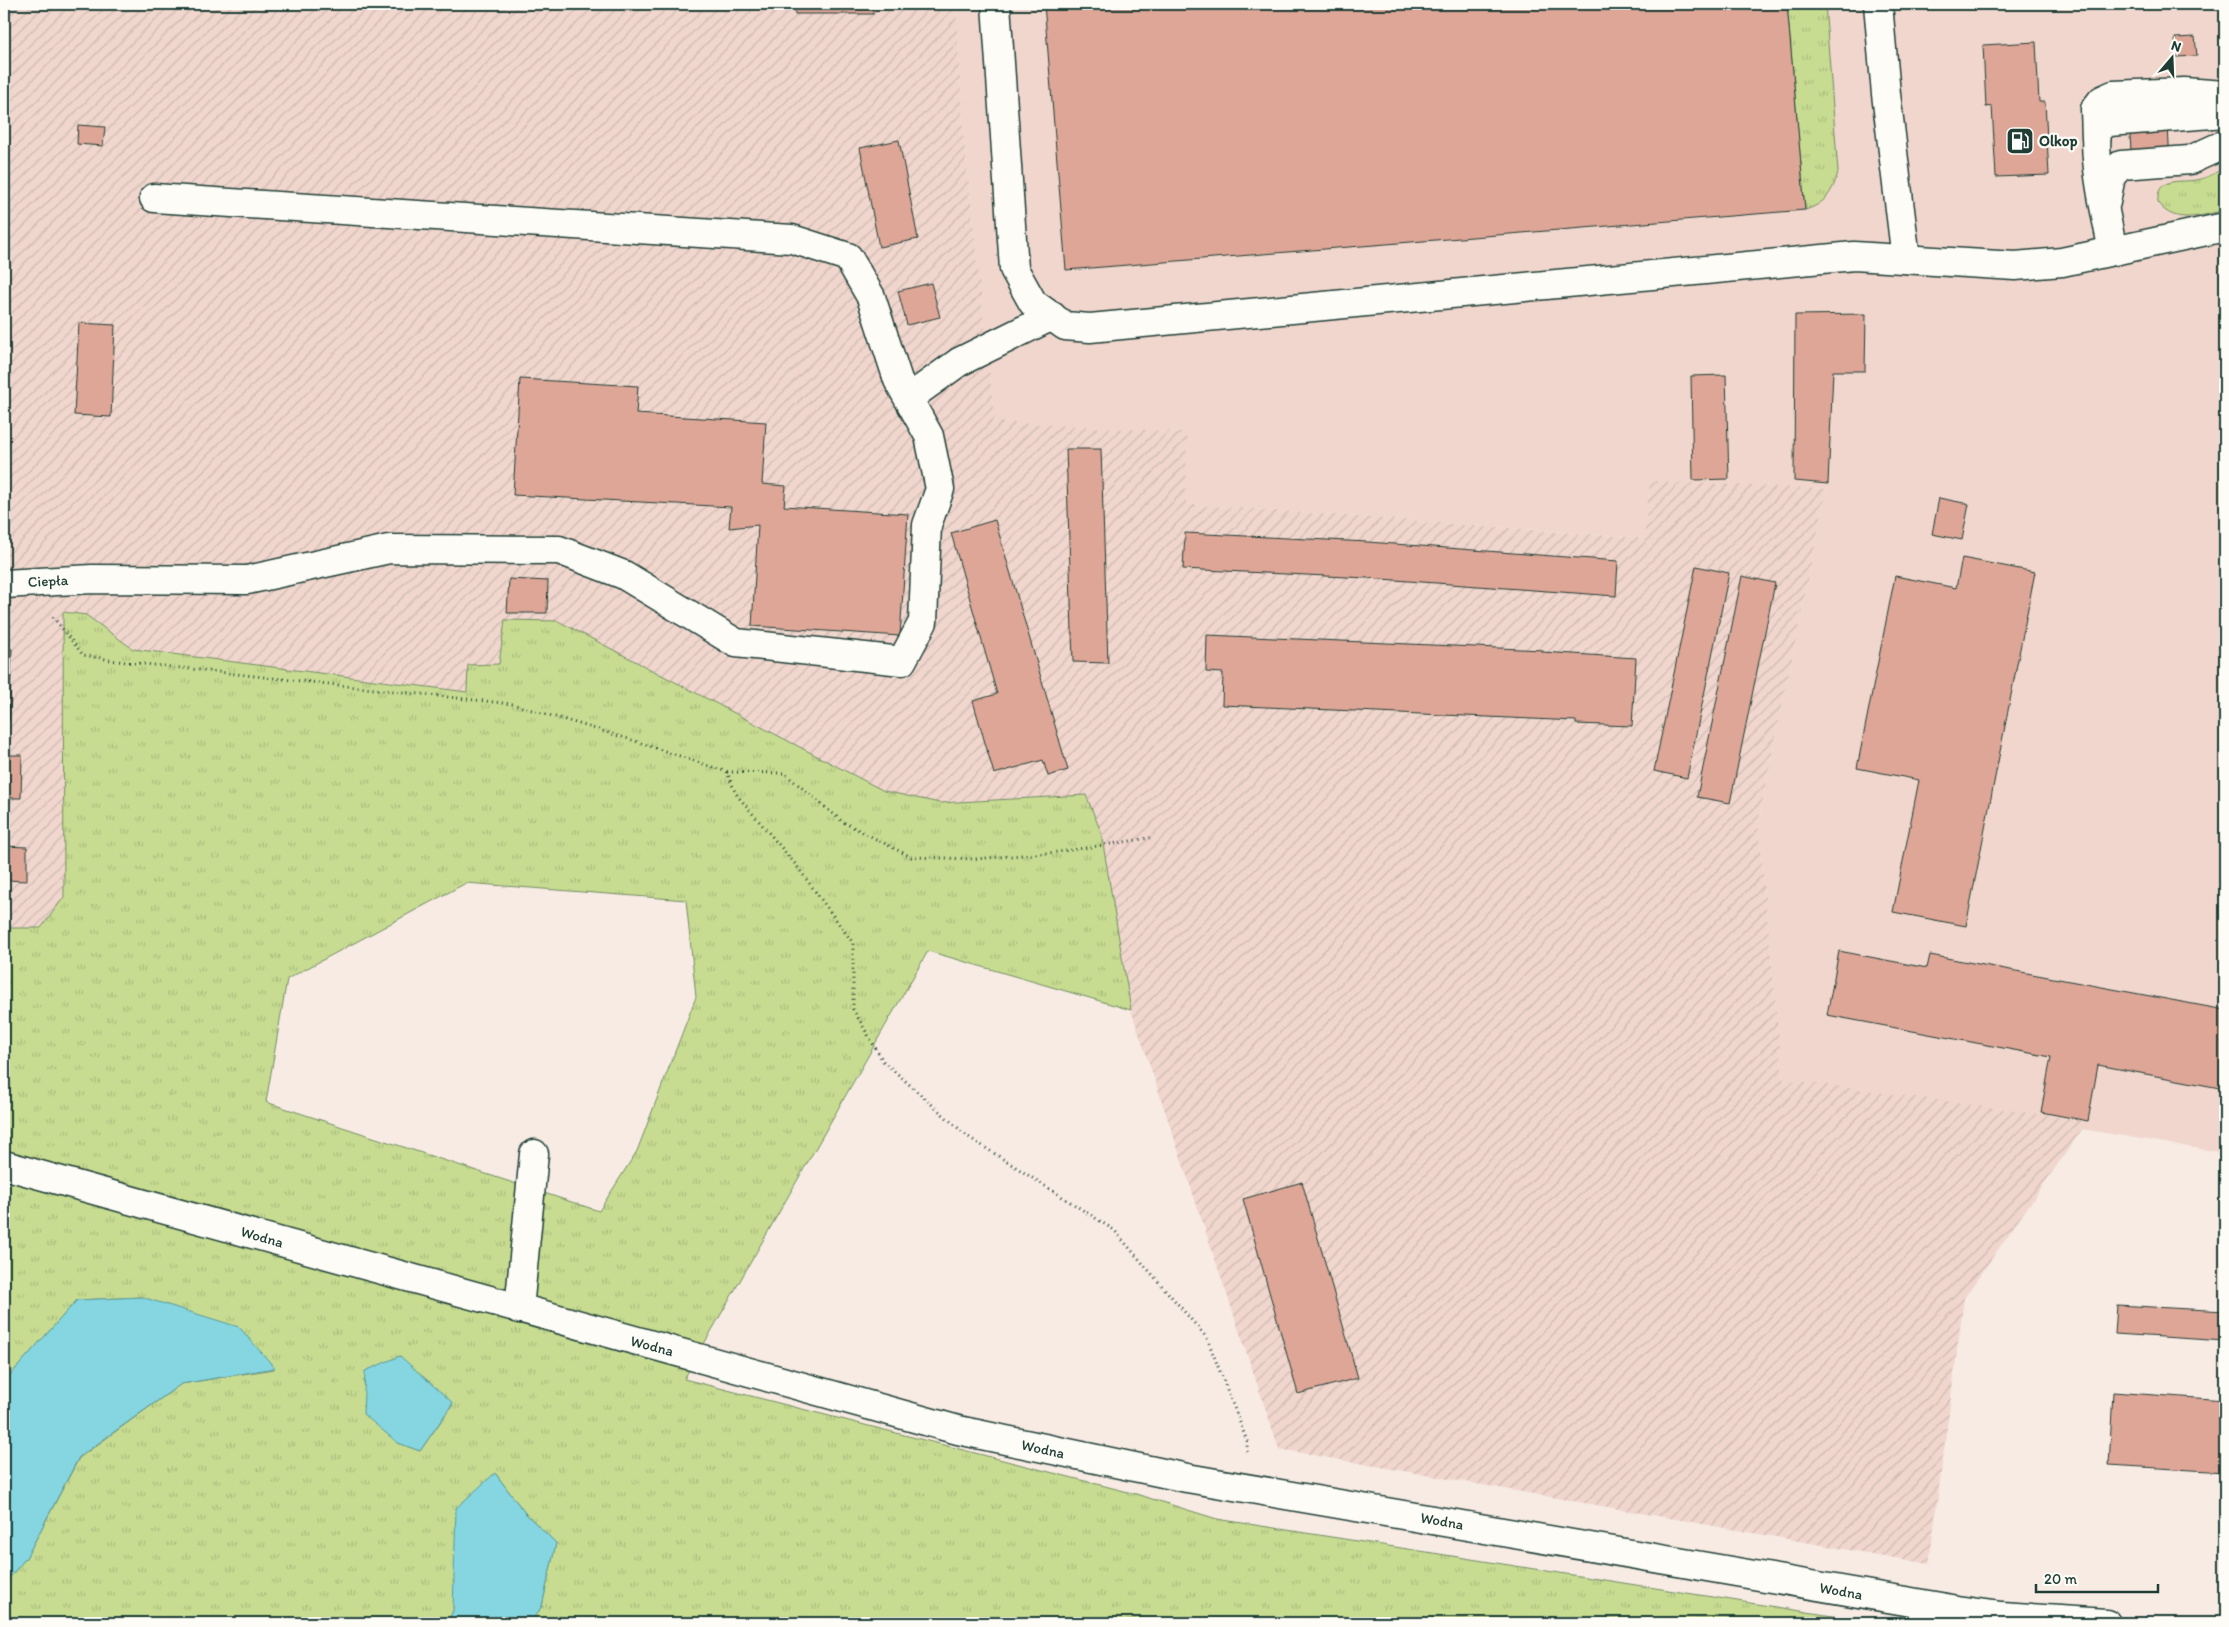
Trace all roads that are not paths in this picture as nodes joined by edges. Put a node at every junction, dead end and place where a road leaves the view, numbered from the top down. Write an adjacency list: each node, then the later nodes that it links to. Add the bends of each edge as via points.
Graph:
1 (996, 4): 12 (street, via 1014,269 1033,303)
2 (1878, 4): 11 (street)
3 (2225, 95): 5 (street, via 2184,92 2113,95 2102,100 2095,109)
4 (2225, 113): 5 (street, via 2109,122 2099,129)
5 (2096, 138): 8 (street)
6 (2225, 144): 8 (street, via 2190,160 2120,165 2111,176)
7 (154, 198): 13 (street, via 792,239 848,257 871,297 898,380)
8 (2105, 210): 10 (street)
9 (2225, 227): 10 (street)
10 (2113, 251): 11 (street, via 2062,262 2015,266)
11 (1906, 259): 12 (street, via 1854,256 1090,328 1065,326)
12 (1052, 316): 13 (street, via 959,362)
13 (909, 398): 14 (street, Ciepła, via 929,436 940,489 928,525 923,622 902,661 736,642 624,575 559,550 389,549 247,580 92,579)
14 (14, 583)
15 (534, 1154): 17 (street)
16 (4, 1165): 17 (street, Wodna)
17 (519, 1309): 18 (street, Wodna, via 958,1430 1168,1474 1958,1610)
18 (2106, 1623)

